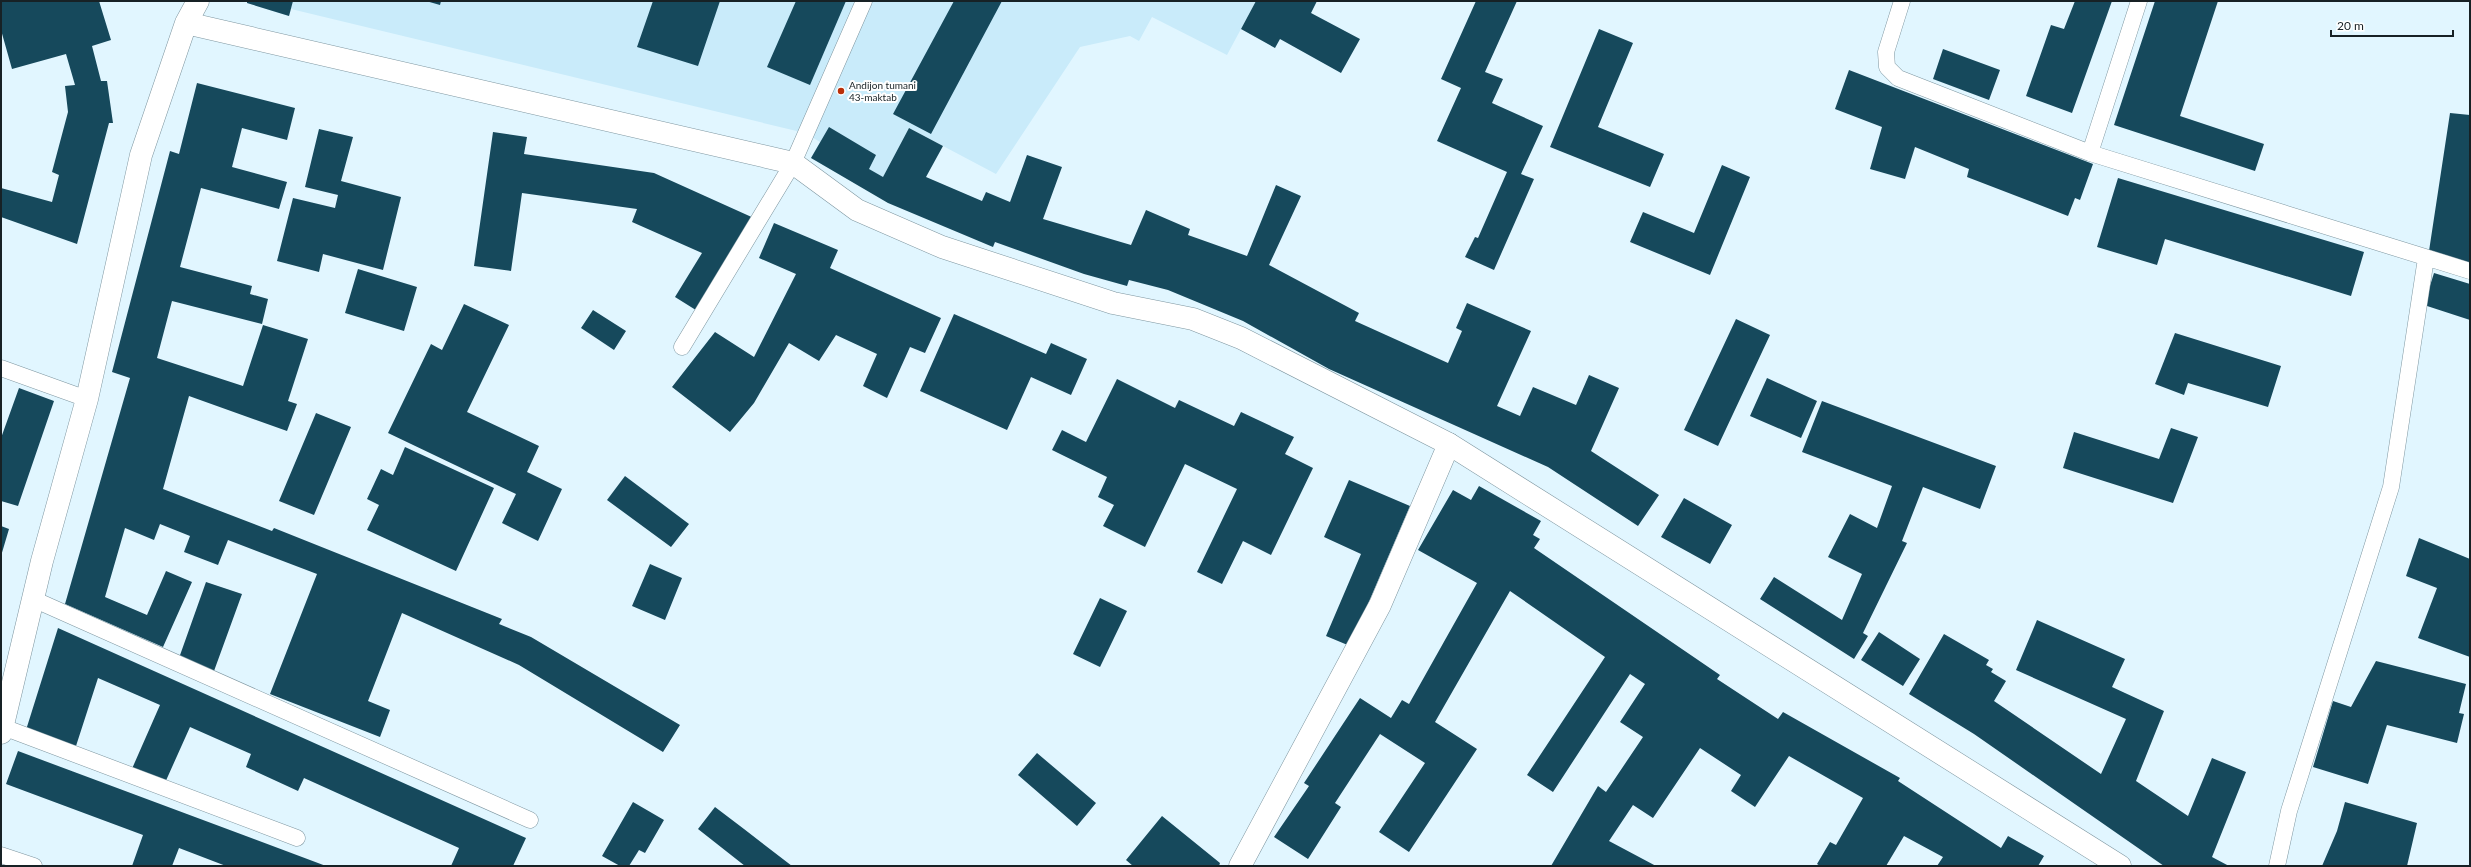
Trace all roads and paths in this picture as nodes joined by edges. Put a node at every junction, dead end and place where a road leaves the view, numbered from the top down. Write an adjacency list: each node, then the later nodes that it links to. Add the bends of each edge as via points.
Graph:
1 (198, 1): 5 (street)
2 (864, 1): 7 (lane)
3 (1902, 1): 6 (lane, via 1886,52 1887,67 1898,78)
4 (2139, 1): 6 (lane)
5 (186, 23): 7 (street); 12 (street, via 141,155)
6 (2090, 153): 8 (lane)
7 (793, 163): 10 (lane); 13 (street, via 857,210 942,247 1113,303 1192,319 1241,338)
8 (2426, 258): 9 (lane); 22 (lane, via 2391,486 2289,811)
9 (2470, 271)
10 (682, 346)
11 (1, 368): 12 (lane)
12 (87, 399): 14 (street)
13 (1449, 444): 20 (street, via 1380,605); 21 (street)
14 (34, 599): 15 (street); 16 (lane)
15 (2, 730): 17 (lane)
16 (530, 820)
17 (297, 838)
18 (1, 855): 19 (lane)
19 (34, 866)
20 (1240, 866)
21 (2120, 866)
22 (2277, 866)

